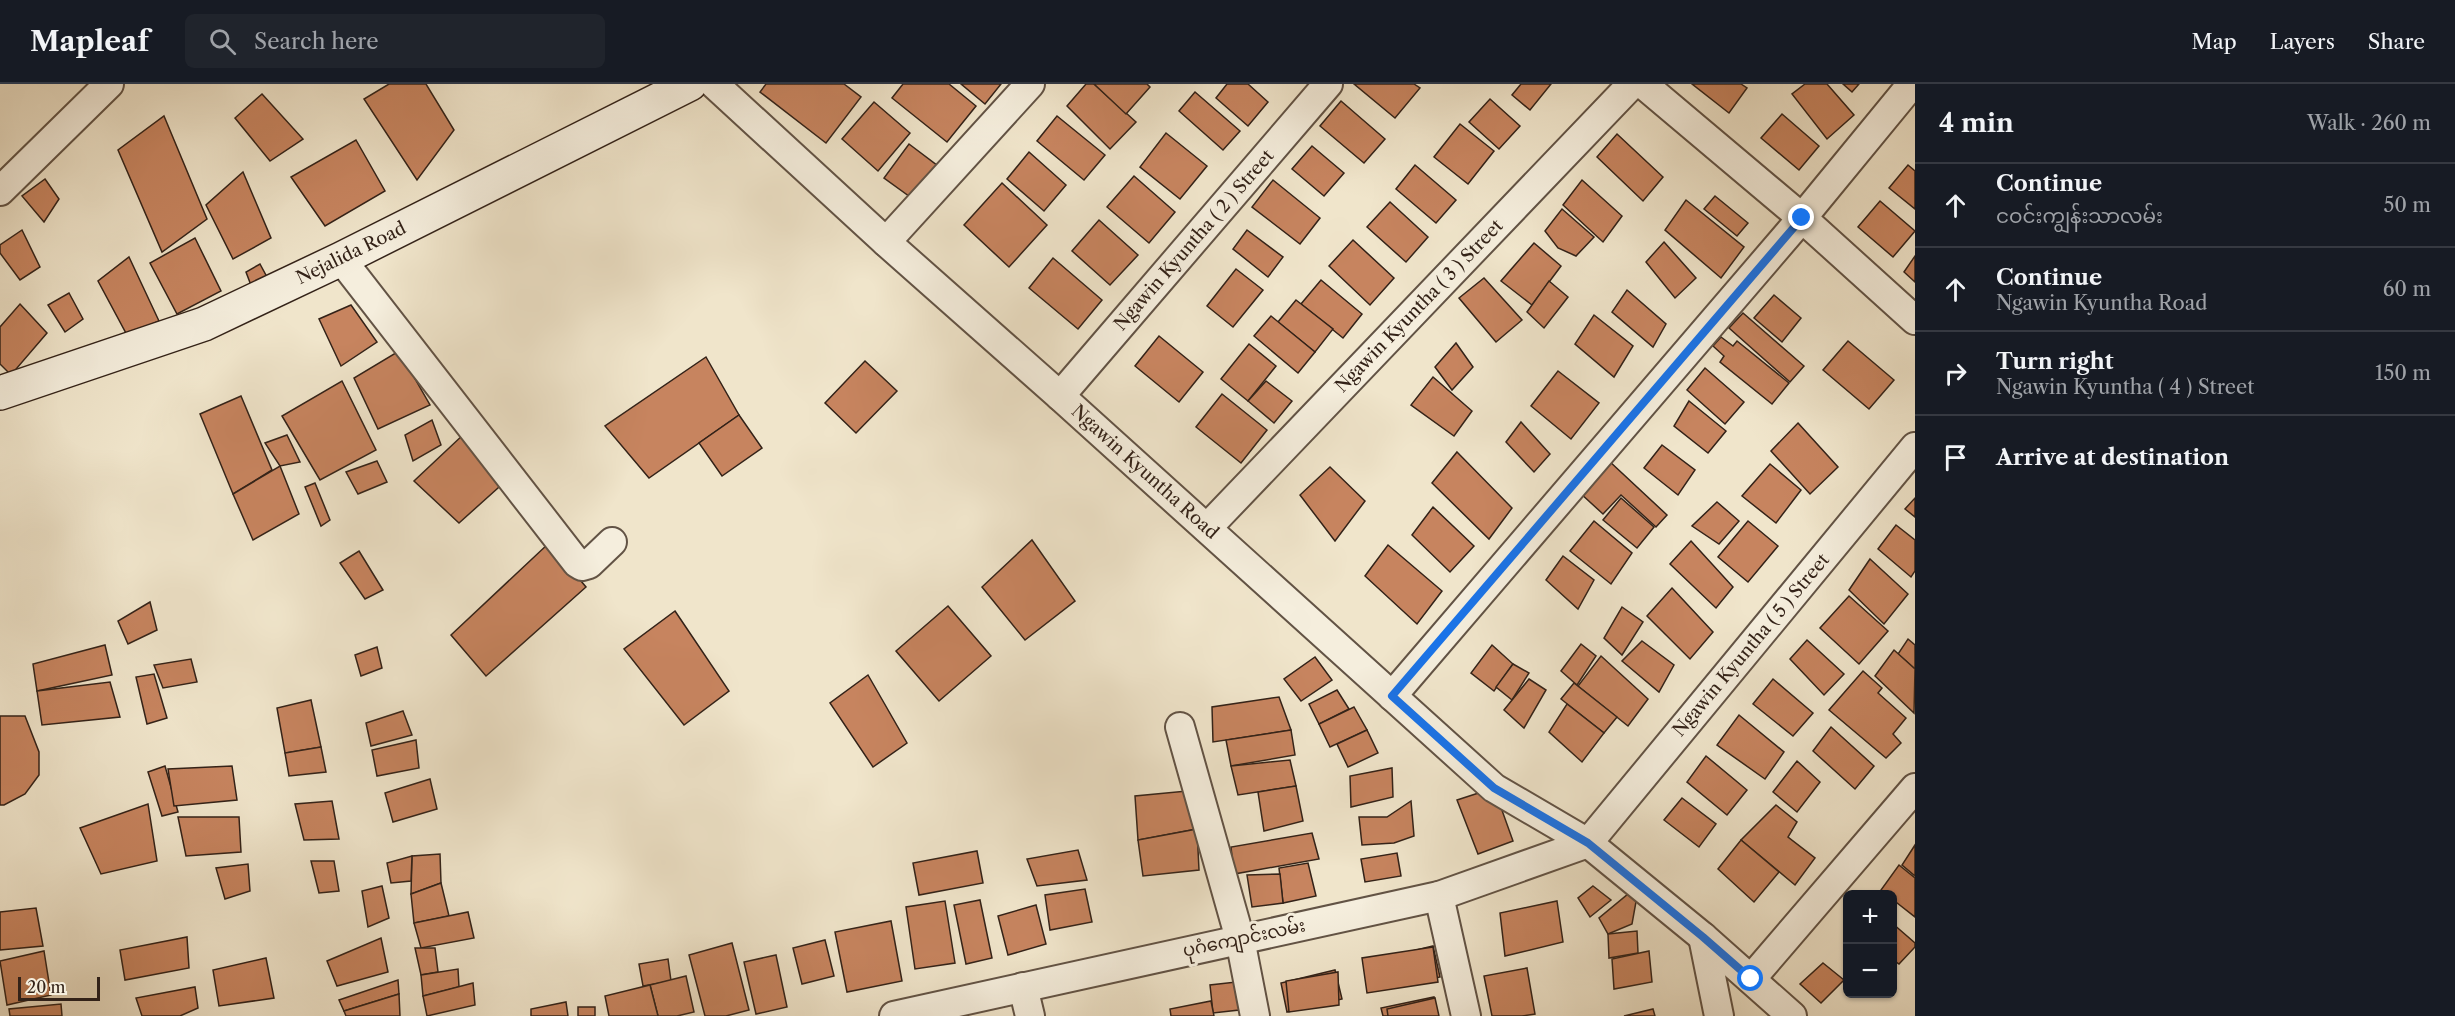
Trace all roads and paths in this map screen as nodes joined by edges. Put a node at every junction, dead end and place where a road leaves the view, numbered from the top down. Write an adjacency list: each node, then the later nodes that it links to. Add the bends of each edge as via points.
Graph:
1 (109, 84): 9 (street)
2 (690, 84): 12 (main road, Nejalida Road)
3 (714, 84): 11 (street, Ngawin Kyuntha Road)
4 (1030, 84): 11 (street)
5 (1328, 84): 15 (street, Ngawin Kyuntha ( 2 ) Street)
6 (1632, 84): 17 (street, Ngawin Kyuntha ( 3 ) Street)
7 (1643, 84): 10 (street)
8 (1912, 84): 10 (street)
9 (0, 191)
10 (1802, 218): 13 (street); 19 (street)
11 (885, 242): 15 (street, Ngawin Kyuntha Road)
12 (341, 259): 14 (main road, Nejalida Road, via 204,324); 18 (street, via 577,563 589,564)
13 (1915, 320)
14 (0, 393)
15 (1060, 396): 17 (street, Ngawin Kyuntha Road)
16 (1915, 447): 22 (street, Ngawin Kyuntha ( 5 ) Street)
17 (1206, 528): 19 (street, Ngawin Kyuntha Road)
18 (612, 542)
19 (1392, 696): 22 (street, Ngawin Kyuntha Road, via 1494,788)
20 (1180, 727): 25 (street)
21 (1915, 788): 26 (street)
22 (1588, 843): 23 (street, ပုဂံကျောင်းလမ်း); 24 (street, Ngawin Kyuntha Road)
23 (1439, 896): 25 (street, ပုဂံကျောင်းလမ်း); 31 (street)
24 (1703, 937): 26 (street, Ngawin Kyuntha Road); 32 (street)
25 (1240, 939): 27 (street, ပုဂံကျောင်းလမ်း); 30 (street)
26 (1751, 979): 33 (street, Ngawin Kyuntha Road)
27 (1023, 987): 28 (street, ပုဂံကျောင်းလမ်း); 29 (street)
28 (894, 1016)
29 (1030, 1016)
30 (1255, 1016)
31 (1466, 1016)
32 (1719, 1016)
33 (1792, 1016)

